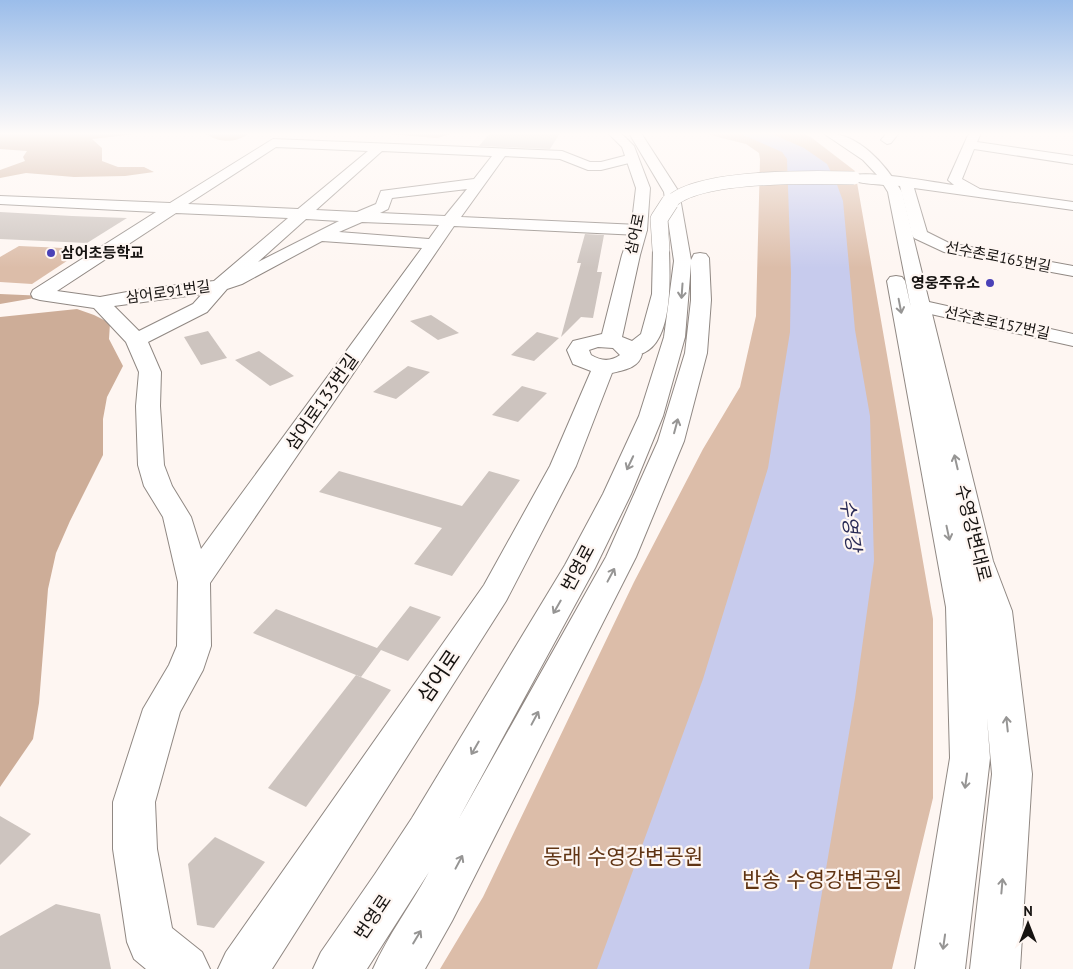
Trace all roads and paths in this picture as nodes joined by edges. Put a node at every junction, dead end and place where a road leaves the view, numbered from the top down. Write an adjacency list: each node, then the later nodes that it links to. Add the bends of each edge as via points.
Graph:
1 (217, 178): 13 (main road)
2 (344, 178): 14 (main road)
3 (482, 178): 9 (main road, 삼어로133번길)
4 (641, 178): 17 (main road, 삼어로, via 643,188)
5 (666, 178): 30 (main road, 번영로, one-way to 30, via 675,199 680,224 682,296 670,359 651,418 574,577 400,878)
6 (680, 178): 31 (main road, 번영로, one-way to 6, via 436,905 621,557 671,441 696,353 701,300 700,247 693,210)
7 (956, 178): 10 (main road)
8 (880, 180): 10 (main road); 20 (main road, 선수촌로165번길, via 920,235 944,247); 23 (main road, 수영강변대로, via 895,192); 26 (main road, bridge, via 745,179 702,188 669,204 660,215 661,294 651,336 640,346); 32 (main road, 수영강변대로, one-way to 32, via 879,190 900,303 964,607 970,758)
9 (478, 183): 15 (main road, via 386,194 383,206); 16 (main road, 삼어로133번길)
10 (975, 192): 12 (main road)
11 (0, 200): 13 (main road)
12 (1073, 206)
13 (171, 207): 14 (main road); 22 (main road, 삼어로91번길, via 40,294)
14 (302, 214): 15 (main road); 21 (main road)
15 (359, 217): 16 (main road); 18 (main road)
16 (449, 222): 17 (main road); 19 (main road, 삼어로133번길)
17 (638, 230): 26 (main road, 삼어로)
18 (318, 236): 19 (main road); 21 (main road)
19 (433, 244): 27 (main road, 삼어로133번길)
20 (1073, 271)
21 (228, 282): 22 (main road, 삼어로91번길); 24 (main road, via 200,308)
22 (100, 303): 24 (main road, 삼어로91번길)
23 (920, 306): 25 (main road, 선수촌로157번길); 33 (main road, 수영강변대로, one-way to 23, via 1012,774 995,611 978,561)
24 (136, 340): 27 (main road, 삼어로91번길, via 150,372 151,465 158,486 177,517)
25 (1073, 340)
26 (615, 352): 29 (main road, 삼어로, via 563,466 495,593)
27 (194, 582): 28 (main road, 삼어로91번길, via 194,646 185,670 162,709 134,802 135,849 151,942)
28 (185, 969)
29 (243, 969)
30 (338, 969)
31 (398, 969)
32 (940, 969)
33 (995, 969)

